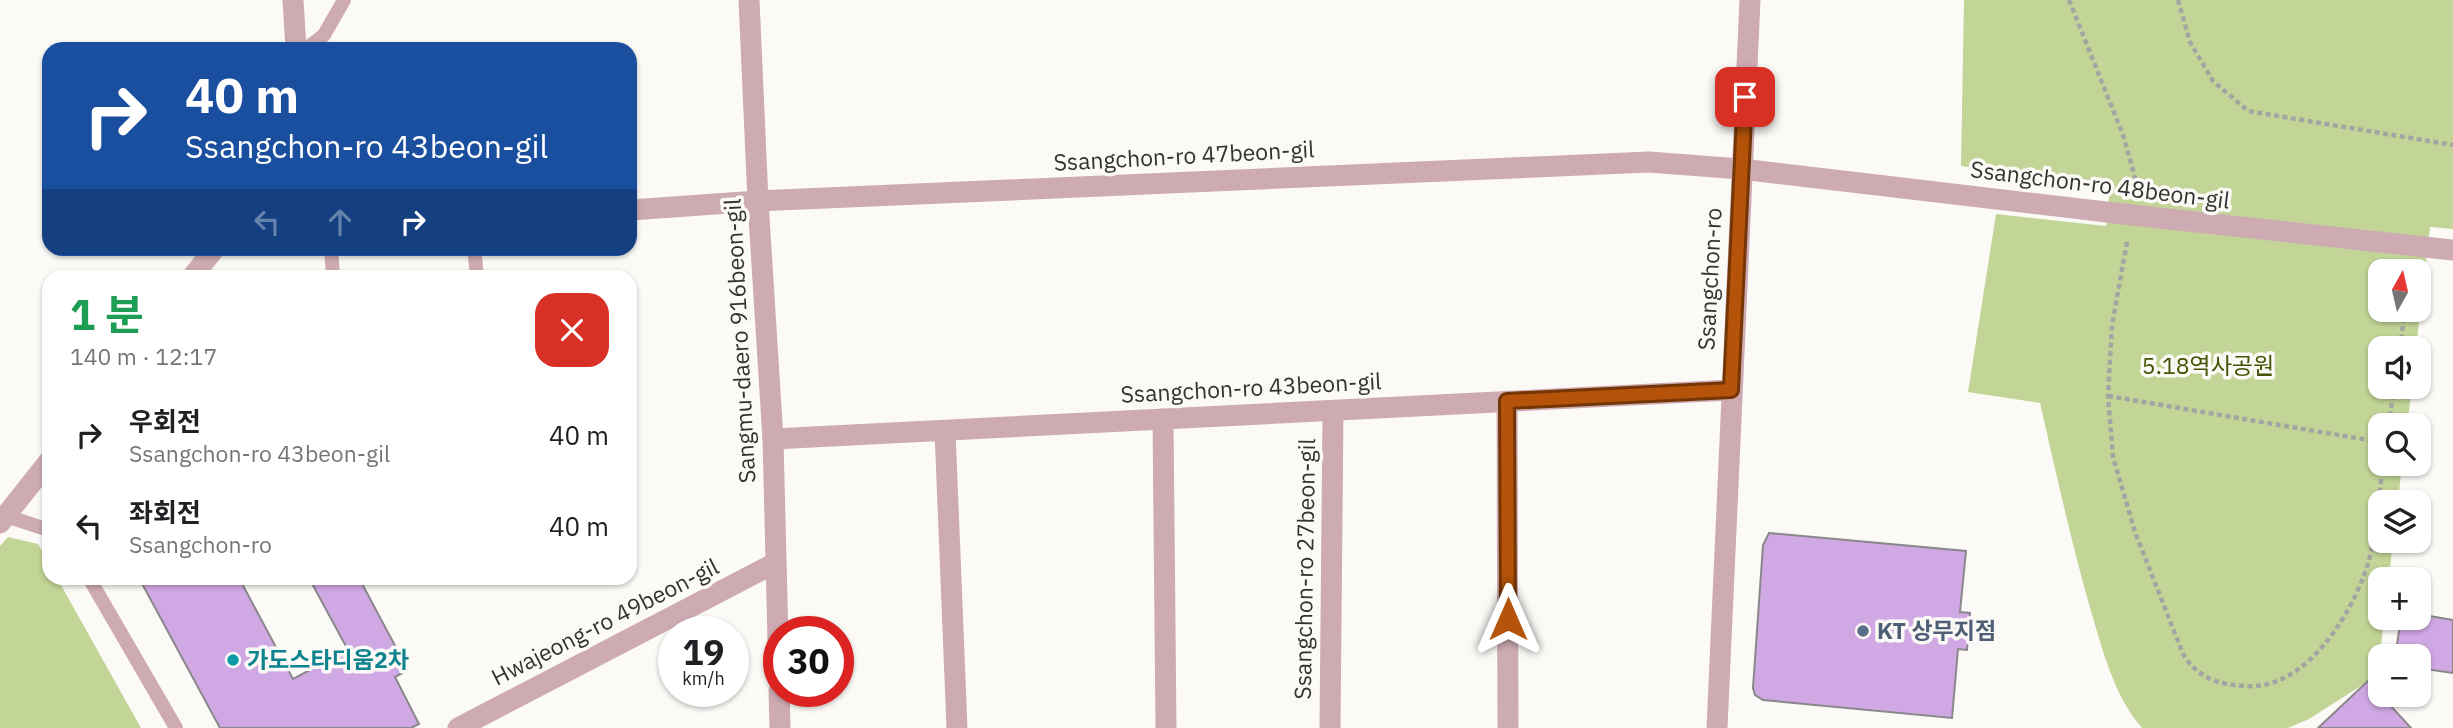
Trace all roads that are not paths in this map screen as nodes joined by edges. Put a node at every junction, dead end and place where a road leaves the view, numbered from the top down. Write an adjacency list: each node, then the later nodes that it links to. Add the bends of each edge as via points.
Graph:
1 (293, 0): 5 (street)
2 (344, 0): 6 (lane)
3 (749, 0): 8 (street, Sangmu-daero 916beon-gil)
4 (1750, 0): 7 (street, Ssangchon-ro)
5 (296, 42)
6 (314, 42)
7 (1741, 169): 8 (street, Ssangchon-ro 47beon-gil, via 1649,162); 10 (street, Ssangchon-ro 48beon-gil); 13 (street, Ssangchon-ro)
8 (758, 201): 9 (street, Ssangchon-ro 47beon-gil); 18 (street, Sangmu-daero 916beon-gil)
9 (637, 210)
10 (2453, 250)
11 (209, 256): 12 (street)
12 (198, 270)
13 (1731, 390): 14 (street, Ssangchon-ro 43beon-gil); 33 (street, Ssangchon-ro)
14 (1507, 401): 15 (street, Ssangchon-ro 43beon-gil); 32 (street)
15 (1333, 411): 16 (street, Ssangchon-ro 43beon-gil); 31 (street, Ssangchon-ro 27beon-gil)
16 (1163, 419): 17 (street, Ssangchon-ro 43beon-gil); 30 (street)
17 (945, 431): 18 (street, Ssangchon-ro 43beon-gil); 29 (street)
18 (773, 439): 22 (street, Sangmu-daero 916beon-gil)
19 (42, 469): 20 (street)
20 (2, 518): 21 (lane)
21 (42, 528)
22 (775, 563): 24 (street, Sangmu-daero 916beon-gil); 27 (street, Hwajeong-ro 49beon-gil)
23 (93, 585): 26 (lane)
24 (777, 616)
25 (779, 707): 28 (street)
26 (176, 728)
27 (458, 728)
28 (780, 728)
29 (957, 728)
30 (1166, 728)
31 (1330, 728)
32 (1508, 728)
33 (1717, 728)

